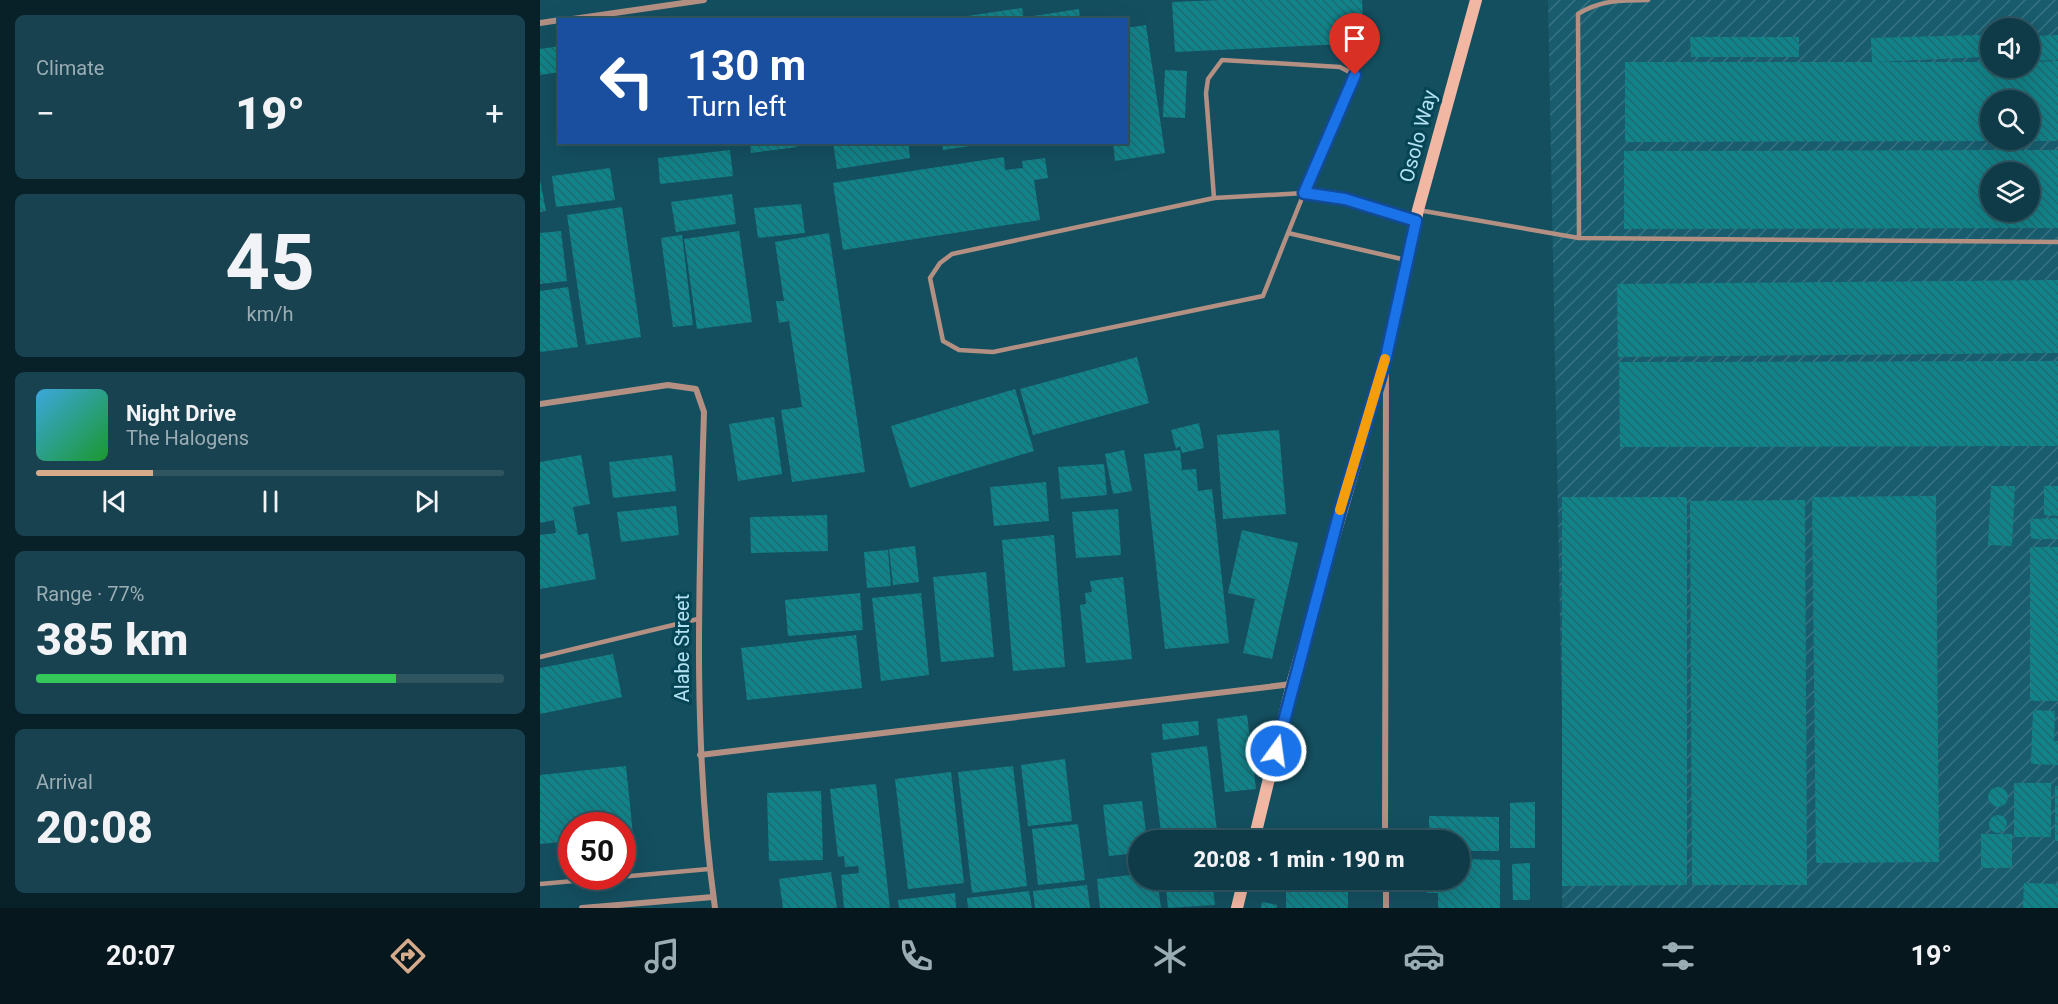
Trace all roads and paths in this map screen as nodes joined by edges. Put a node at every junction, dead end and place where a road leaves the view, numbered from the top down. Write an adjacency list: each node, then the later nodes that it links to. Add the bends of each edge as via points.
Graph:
1 (704, 0): 4 (street)
2 (1476, 0): 9 (main road, Osolo Way)
3 (1648, 0): 11 (lane, via 1609,0 1578,14)
4 (580, 18)
5 (558, 20): 6 (street)
6 (540, 23)
7 (1304, 193): 8 (lane); 8 (lane, via 1355,75 1340,67 1222,60 1208,79 1206,93); 9 (lane); 10 (lane)
8 (1214, 198): 10 (lane, via 951,254 940,262 930,278 944,341 959,350 993,352 1263,296)
9 (1417, 216): 11 (lane); 13 (main road, Osolo Way)
10 (1288, 233): 13 (lane)
11 (1579, 238): 12 (lane)
12 (2058, 242)
13 (1406, 260): 14 (main road, Osolo Way)
14 (1386, 357): 18 (main road, Osolo Way); 21 (street)
15 (540, 404): 16 (street, Alabe Street, via 668,385 696,389 704,412)
16 (698, 619): 17 (lane); 19 (street, Alabe Street)
17 (540, 657)
18 (1292, 684): 19 (street); 20 (main road, Osolo Way)
19 (700, 755): 22 (street, Alabe Street)
20 (1256, 830)
21 (1385, 830)
22 (709, 869): 23 (lane); 26 (street, Alabe Street)
23 (540, 884)
24 (1241, 890): 29 (main road)
25 (1386, 890): 30 (street)
26 (713, 897): 27 (street); 28 (street, Alabe Street)
27 (582, 908)
28 (715, 908)
29 (1237, 908)
30 (1386, 908)

